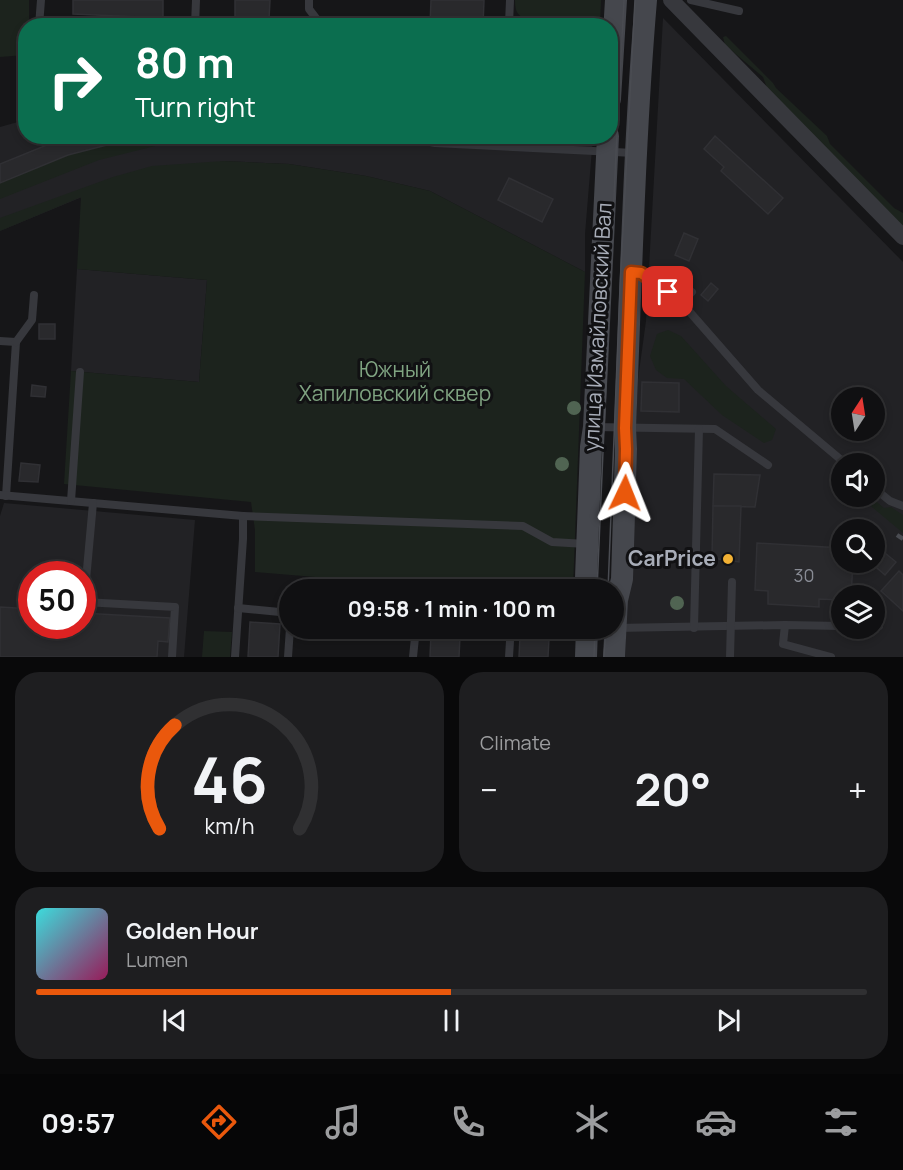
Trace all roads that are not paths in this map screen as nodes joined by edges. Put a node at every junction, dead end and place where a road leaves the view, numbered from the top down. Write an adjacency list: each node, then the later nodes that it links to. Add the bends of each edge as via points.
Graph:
1 (41, 0): 10 (lane)
2 (196, 0): 11 (lane)
3 (309, 0): 12 (lane, via 309,9)
4 (510, 0): 13 (lane)
5 (616, 0): 14 (main road)
6 (646, 0): 16 (main road, улица Измайловский Вал)
7 (671, 0): 17 (street)
8 (691, 0): 9 (lane)
9 (739, 11)
10 (40, 18)
11 (195, 18)
12 (316, 18)
13 (509, 18)
14 (614, 18)
15 (608, 144): 16 (lane); 25 (main road, улица Измайловский Вал)
16 (636, 153): 18 (main road, улица Измайловский Вал)
17 (903, 237)
18 (631, 272): 21 (lane, via 641,273); 26 (main road, улица Измайловский Вал)
19 (692, 292): 21 (lane)
20 (33, 295): 23 (lane, via 32,320)
21 (681, 302): 30 (lane, via 758,390)
22 (0, 340): 23 (lane)
23 (16, 342): 29 (lane)
24 (80, 372): 34 (lane)
25 (594, 427): 26 (lane); 38 (main road, улица Измайловский Вал)
26 (625, 428): 27 (lane); 40 (main road, улица Измайловский Вал)
27 (699, 429): 31 (lane, via 715,429); 48 (lane)
28 (0, 438): 29 (lane)
29 (10, 439): 32 (lane)
30 (833, 453)
31 (768, 465)
32 (3, 496): 34 (lane)
33 (885, 497): 36 (lane)
34 (71, 501): 35 (lane)
35 (93, 503): 37 (lane); 54 (lane, via 84,602 175,607)
36 (903, 506)
37 (243, 516): 38 (lane, via 523,526 552,542); 42 (lane)
38 (588, 544): 39 (main road, улица Измайловский Вал)
39 (586, 579)
40 (622, 579)
41 (732, 582): 45 (lane)
42 (238, 608): 43 (lane); 55 (lane)
43 (279, 612)
44 (785, 625): 45 (lane); 46 (lane); 62 (lane, via 783,644)
45 (730, 626): 48 (lane); 61 (lane)
46 (831, 626)
47 (624, 628): 48 (lane)
48 (694, 628)
49 (289, 639): 56 (lane)
50 (415, 639): 57 (lane)
51 (587, 639): 59 (main road)
52 (615, 639): 60 (main road, улица Измайловский Вал)
53 (510, 641): 58 (lane)
54 (172, 657)
55 (235, 657)
56 (288, 657)
57 (413, 657)
58 (509, 657)
59 (586, 657)
60 (614, 657)
61 (730, 657)
62 (831, 657)

